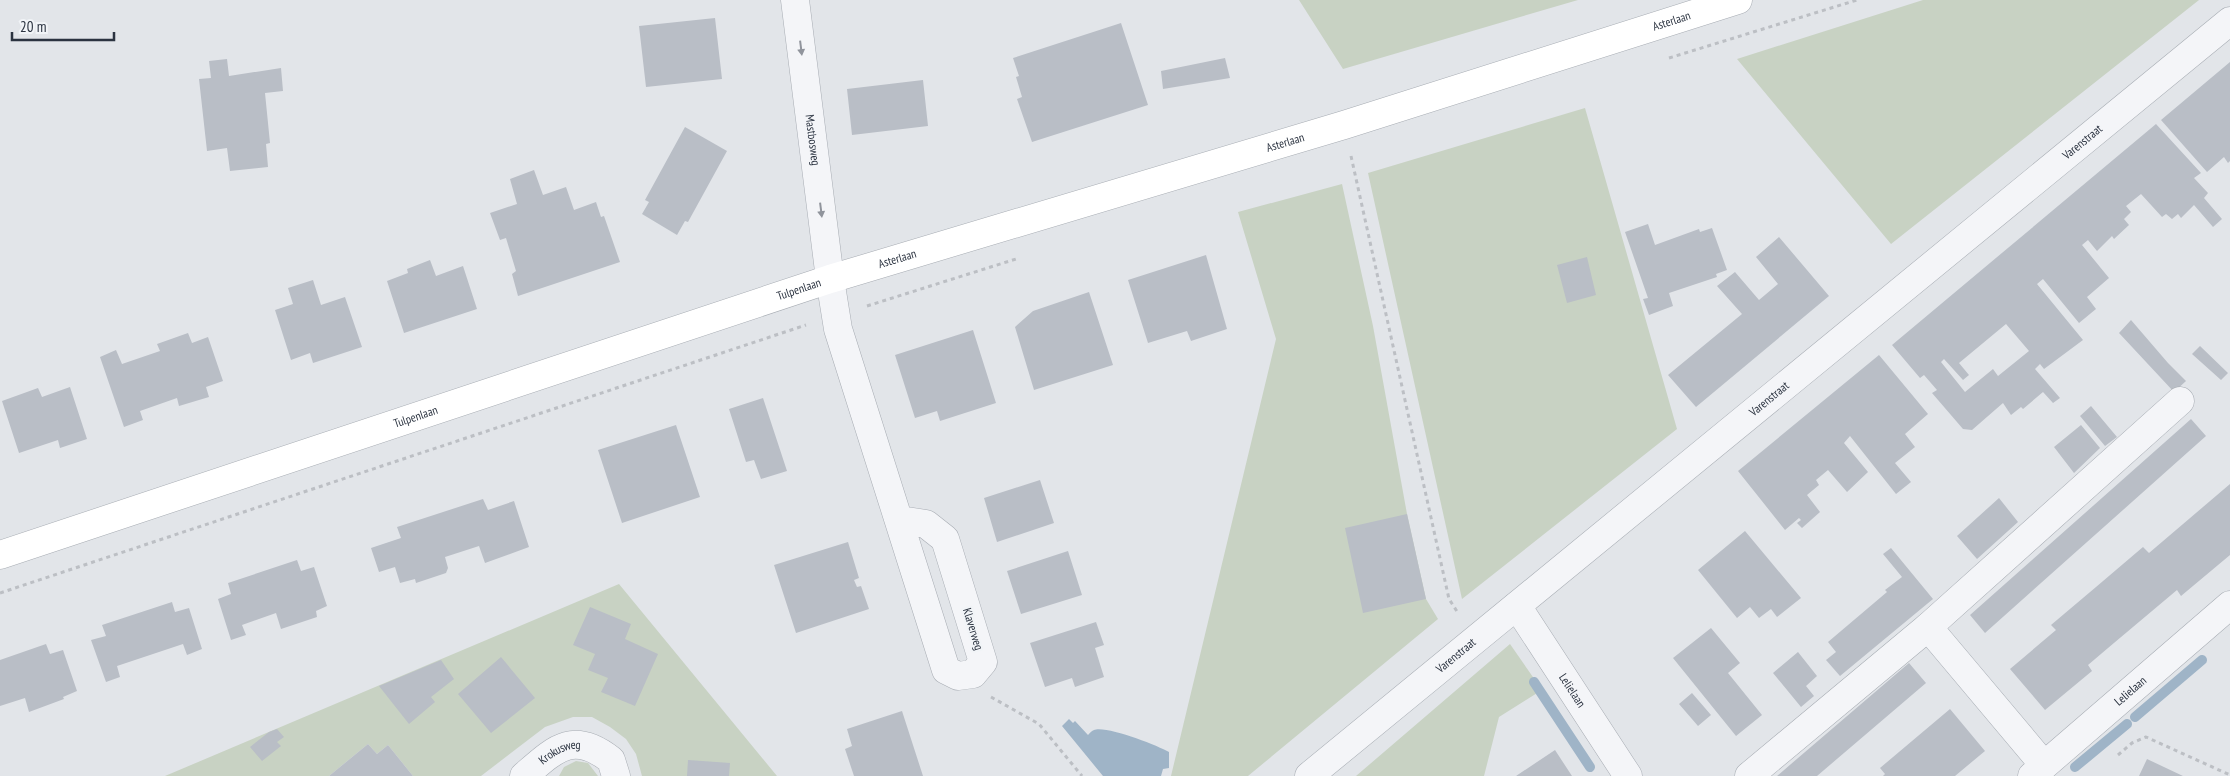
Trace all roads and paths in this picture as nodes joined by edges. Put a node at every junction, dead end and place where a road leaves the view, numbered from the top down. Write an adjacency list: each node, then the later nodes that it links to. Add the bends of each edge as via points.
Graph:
1 (795, 0): 5 (street, Mastbosweg, one-way to 5)
2 (1738, 0): 5 (street, Asterlaan, via 1344,125)
3 (2230, 21): 12 (street, Varenstraat)
4 (1350, 155): 14 (path, via 1449,599)
5 (830, 279): 6 (street, Klaverweg); 9 (street, Tulpenlaan)
6 (836, 316): 8 (street, Klaverweg); 10 (path)
7 (2180, 401): 13 (street)
8 (900, 520): 8 (street, Klaverweg, via 946,670 958,676 973,674 983,662 945,539 926,524)
9 (0, 555)
10 (0, 593)
11 (2230, 605): 16 (street, Lelielaan)
12 (1517, 606): 14 (street, Varenstraat); 21 (street, Lelielaan)
13 (1928, 627): 16 (street); 22 (street)
14 (1475, 639): 20 (street, Varenstraat)
15 (2118, 754): 17 (path, via 2146,737)
16 (2038, 771)
17 (2230, 774)
18 (524, 776): 19 (street, Krokusweg, via 546,756 561,747 576,744 589,746 611,760)
19 (616, 776)
20 (1309, 776)
21 (1628, 776)
22 (1748, 776)

